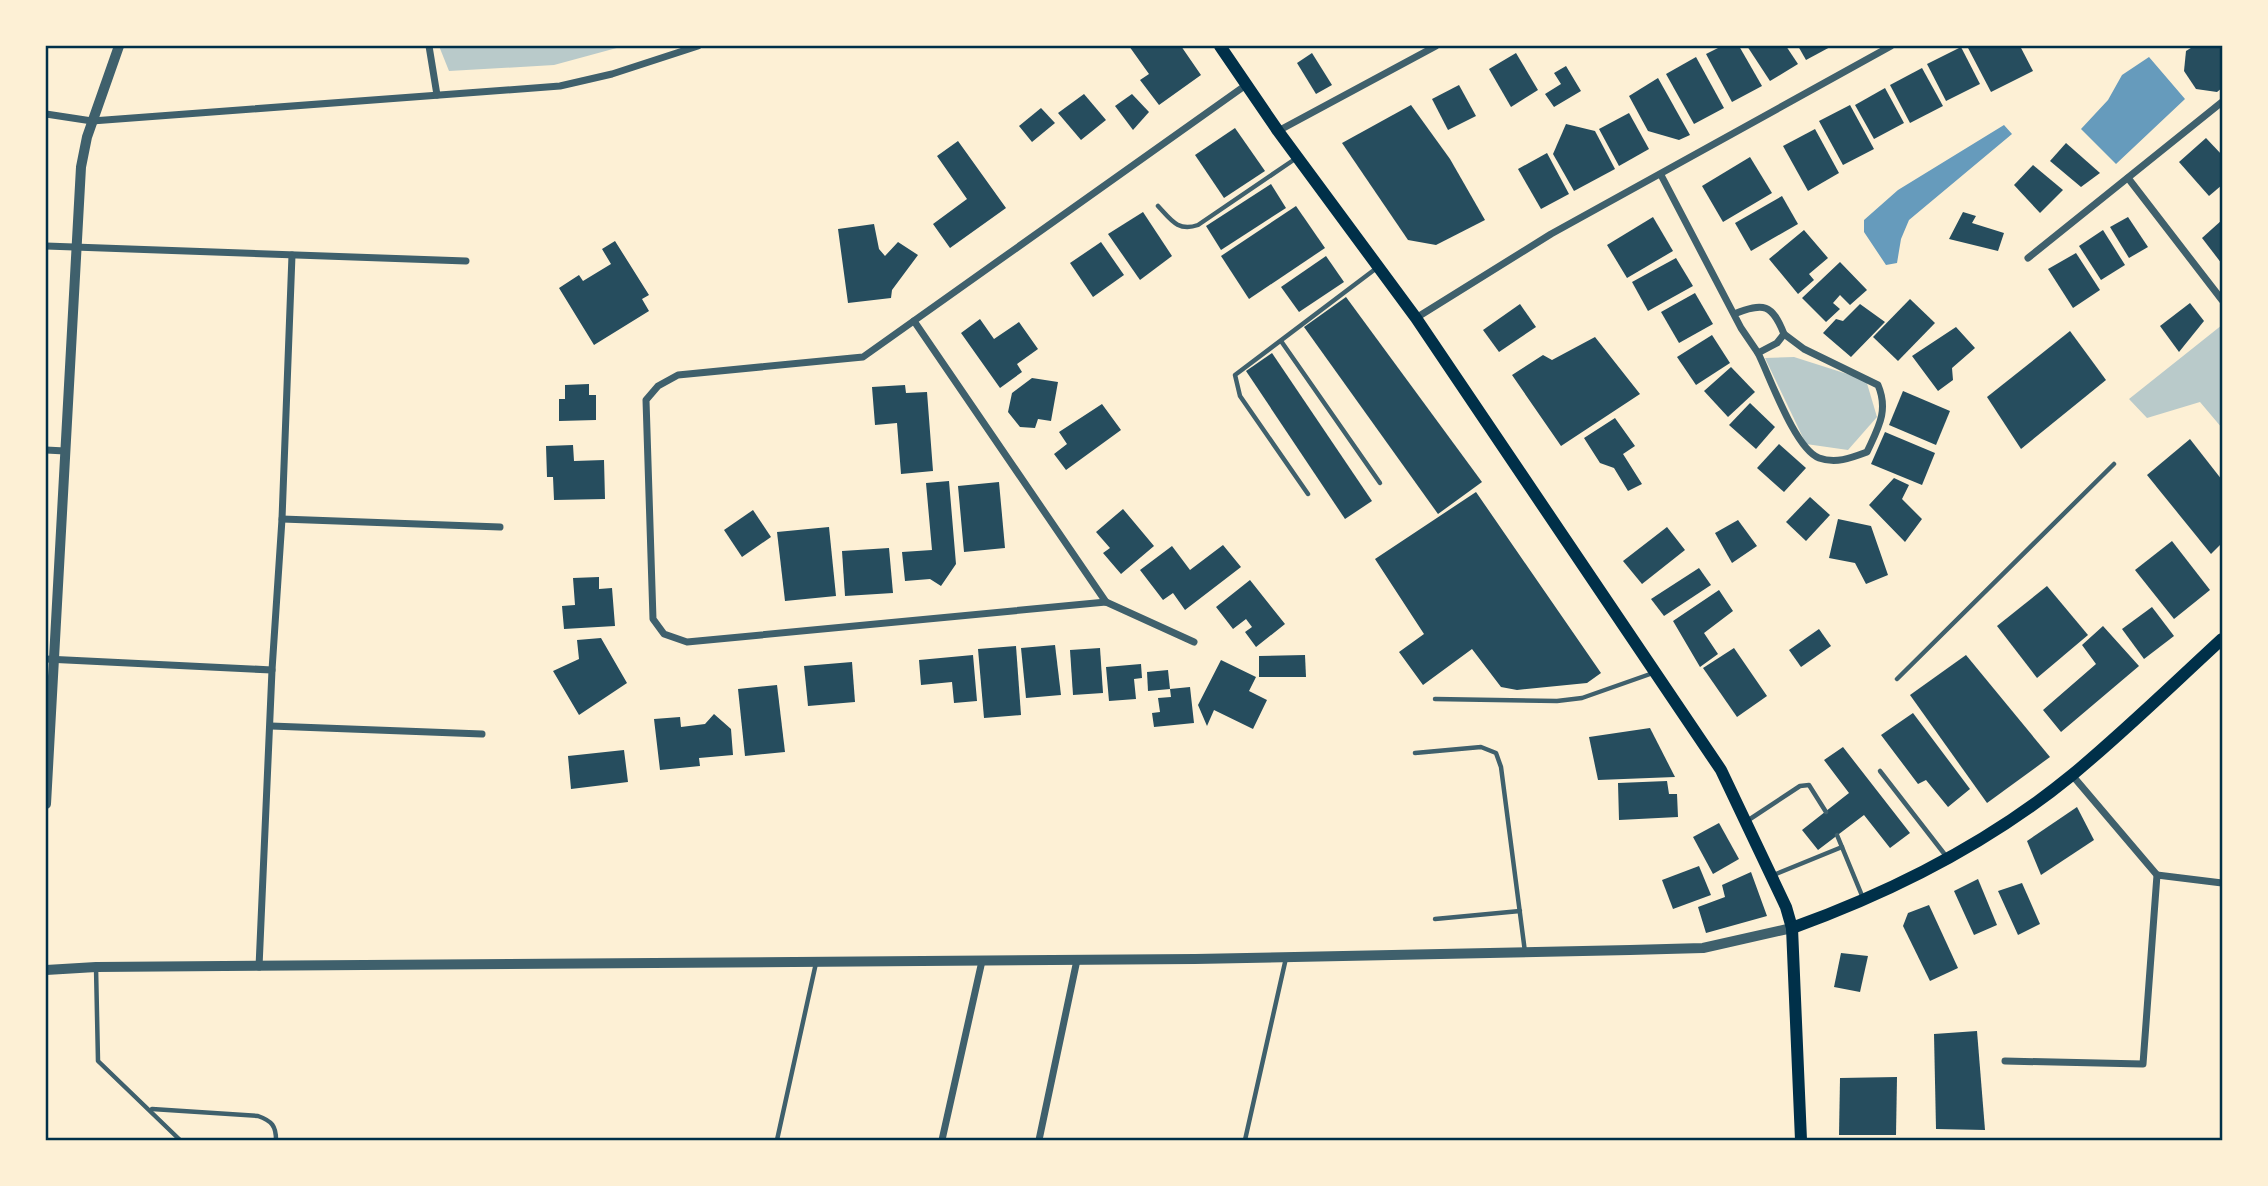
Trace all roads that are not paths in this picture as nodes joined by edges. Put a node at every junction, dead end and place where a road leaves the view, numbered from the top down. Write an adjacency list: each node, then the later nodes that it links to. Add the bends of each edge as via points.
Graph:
1 (119, 46): 11 (street)
2 (429, 46): 8 (street)
3 (698, 46): 8 (street, via 560,86)
4 (1220, 46): 7 (main road)
5 (1436, 46): 12 (street)
6 (1891, 46): 14 (street)
7 (1246, 85): 12 (main road); 26 (street)
8 (438, 95): 11 (street)
9 (2222, 102): 15 (street)
10 (46, 114): 11 (street)
11 (92, 121): 18 (street, via 81,167)
12 (1278, 131): 13 (main road)
13 (1298, 157): 16 (lane, via 1188,228 1177,227); 22 (main road)
14 (1661, 175): 24 (street); 25 (street, via 1550,234)
15 (2128, 178): 20 (street); 23 (street)
16 (1158, 206)
17 (46, 246): 18 (street)
18 (76, 248): 19 (street); 31 (street)
19 (292, 255): 21 (street); 35 (street)
20 (2028, 258)
21 (466, 261)
22 (1379, 267): 25 (main road); 28 (lane)
23 (2222, 300)
24 (1734, 314): 27 (street, via 1764,307 1774,312); 29 (street)
25 (1416, 318): 42 (main road)
26 (915, 321): 37 (street); 37 (street, via 863,357 678,375 658,386 646,400 653,619 664,634 687,642)
27 (1784, 334): 29 (street); 29 (street, via 1804,349 1878,385 1885,400 1882,420 1867,452 1844,461 1817,457 1801,443)
28 (1281, 341): 33 (lane); 34 (lane, via 1239,370 1235,383)
29 (1758, 353)
30 (46, 450): 31 (street)
31 (65, 451): 40 (street)
32 (2114, 464): 43 (lane)
33 (1380, 483)
34 (1308, 494)
35 (282, 519): 36 (street); 41 (street)
36 (500, 527)
37 (1106, 602): 39 (street)
38 (2222, 639): 49 (main road)
39 (1194, 642)
40 (50, 659): 41 (street); 50 (street)
41 (272, 670): 45 (street)
42 (1656, 672): 44 (lane, via 1582,698); 52 (main road, via 1721,770)
43 (1897, 679)
44 (1435, 699)
45 (271, 726): 46 (street); 69 (street)
46 (482, 734)
47 (1415, 753): 60 (lane, via 1481,747 1496,753)
48 (1880, 771): 55 (lane)
49 (2071, 775): 55 (main road); 57 (street)
50 (46, 804)
51 (1826, 812): 52 (lane, via 1815,790 1800,786)
52 (1746, 822): 56 (main road)
53 (1837, 835): 54 (lane)
54 (1842, 847): 56 (lane); 59 (lane)
55 (1948, 859): 59 (main road)
56 (1772, 876): 62 (main road)
57 (2157, 876): 58 (street); 71 (street, via 2143,1064)
58 (2222, 883)
59 (1865, 902): 62 (main road)
60 (1520, 911): 61 (lane); 63 (lane)
61 (1435, 919)
62 (1792, 928): 63 (street, via 1703,948); 79 (main road)
63 (1525, 953): 64 (street)
64 (1286, 957): 65 (street); 78 (lane)
65 (1077, 960): 66 (street); 77 (street)
66 (982, 961): 67 (street); 76 (street)
67 (817, 962): 69 (street); 75 (lane)
68 (96, 967): 69 (street); 70 (street); 72 (lane, via 98,1061)
69 (259, 968)
70 (46, 970)
71 (2005, 1061)
72 (151, 1109): 73 (lane); 74 (lane, via 258,1116 270,1120)
73 (180, 1140)
74 (276, 1140)
75 (777, 1140)
76 (942, 1140)
77 (1039, 1140)
78 (1245, 1140)
79 (1801, 1140)

